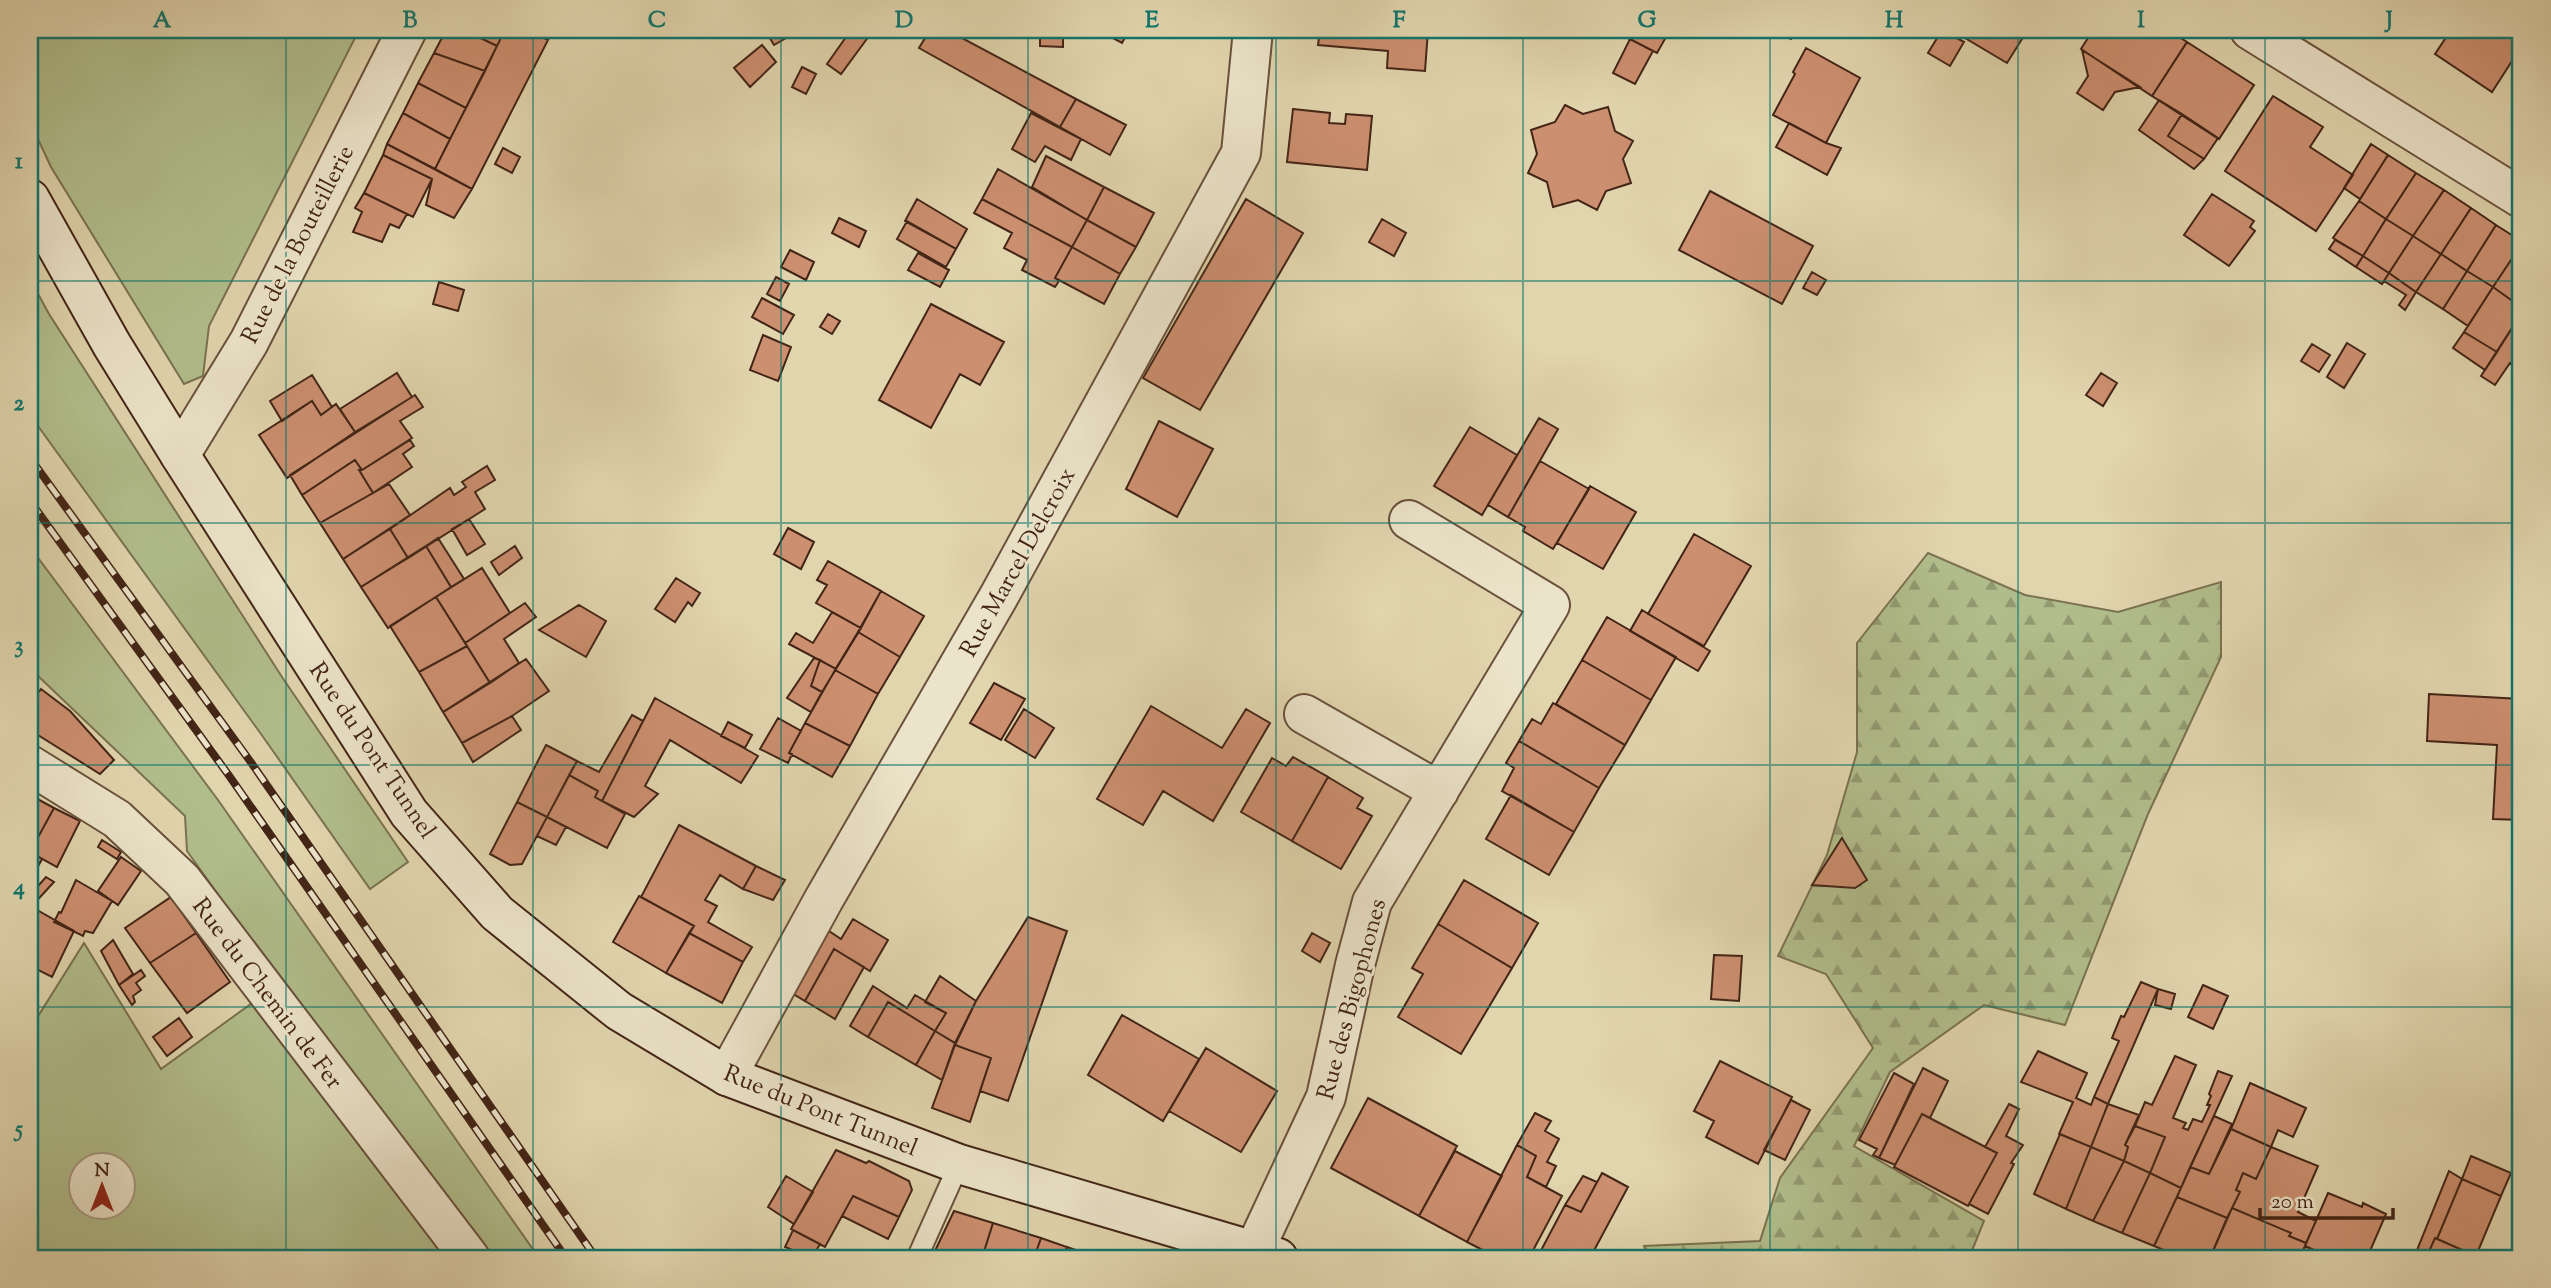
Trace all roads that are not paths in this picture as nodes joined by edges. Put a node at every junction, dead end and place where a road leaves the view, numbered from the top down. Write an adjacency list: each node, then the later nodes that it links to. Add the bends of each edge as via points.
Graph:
1 (407, 30): 6 (street, Rue de la Bouteillerie, via 249,342)
2 (1253, 30): 11 (street, Rue Marcel Delcroix, via 1241,153 999,596)
3 (2250, 30): 4 (street)
4 (2521, 198)
5 (30, 199): 6 (street, Rue du Pont Tunnel)
6 (180, 455): 11 (street, Rue du Pont Tunnel, via 409,813 497,913 619,1011)
7 (1409, 520): 10 (street, Rue des Bigophones, via 1550,605)
8 (1304, 714): 10 (street)
9 (30, 765): 14 (street, Rue du Chemin de Fer, via 117,819 182,880)
10 (1439, 791): 13 (street, Rue des Bigophones, via 1372,902 1326,1097)
11 (727, 1076): 12 (street, Rue du Pont Tunnel)
12 (959, 1164): 13 (street, Rue du Pont Tunnel); 15 (lane)
13 (1266, 1255)
14 (470, 1258)
15 (917, 1258)

